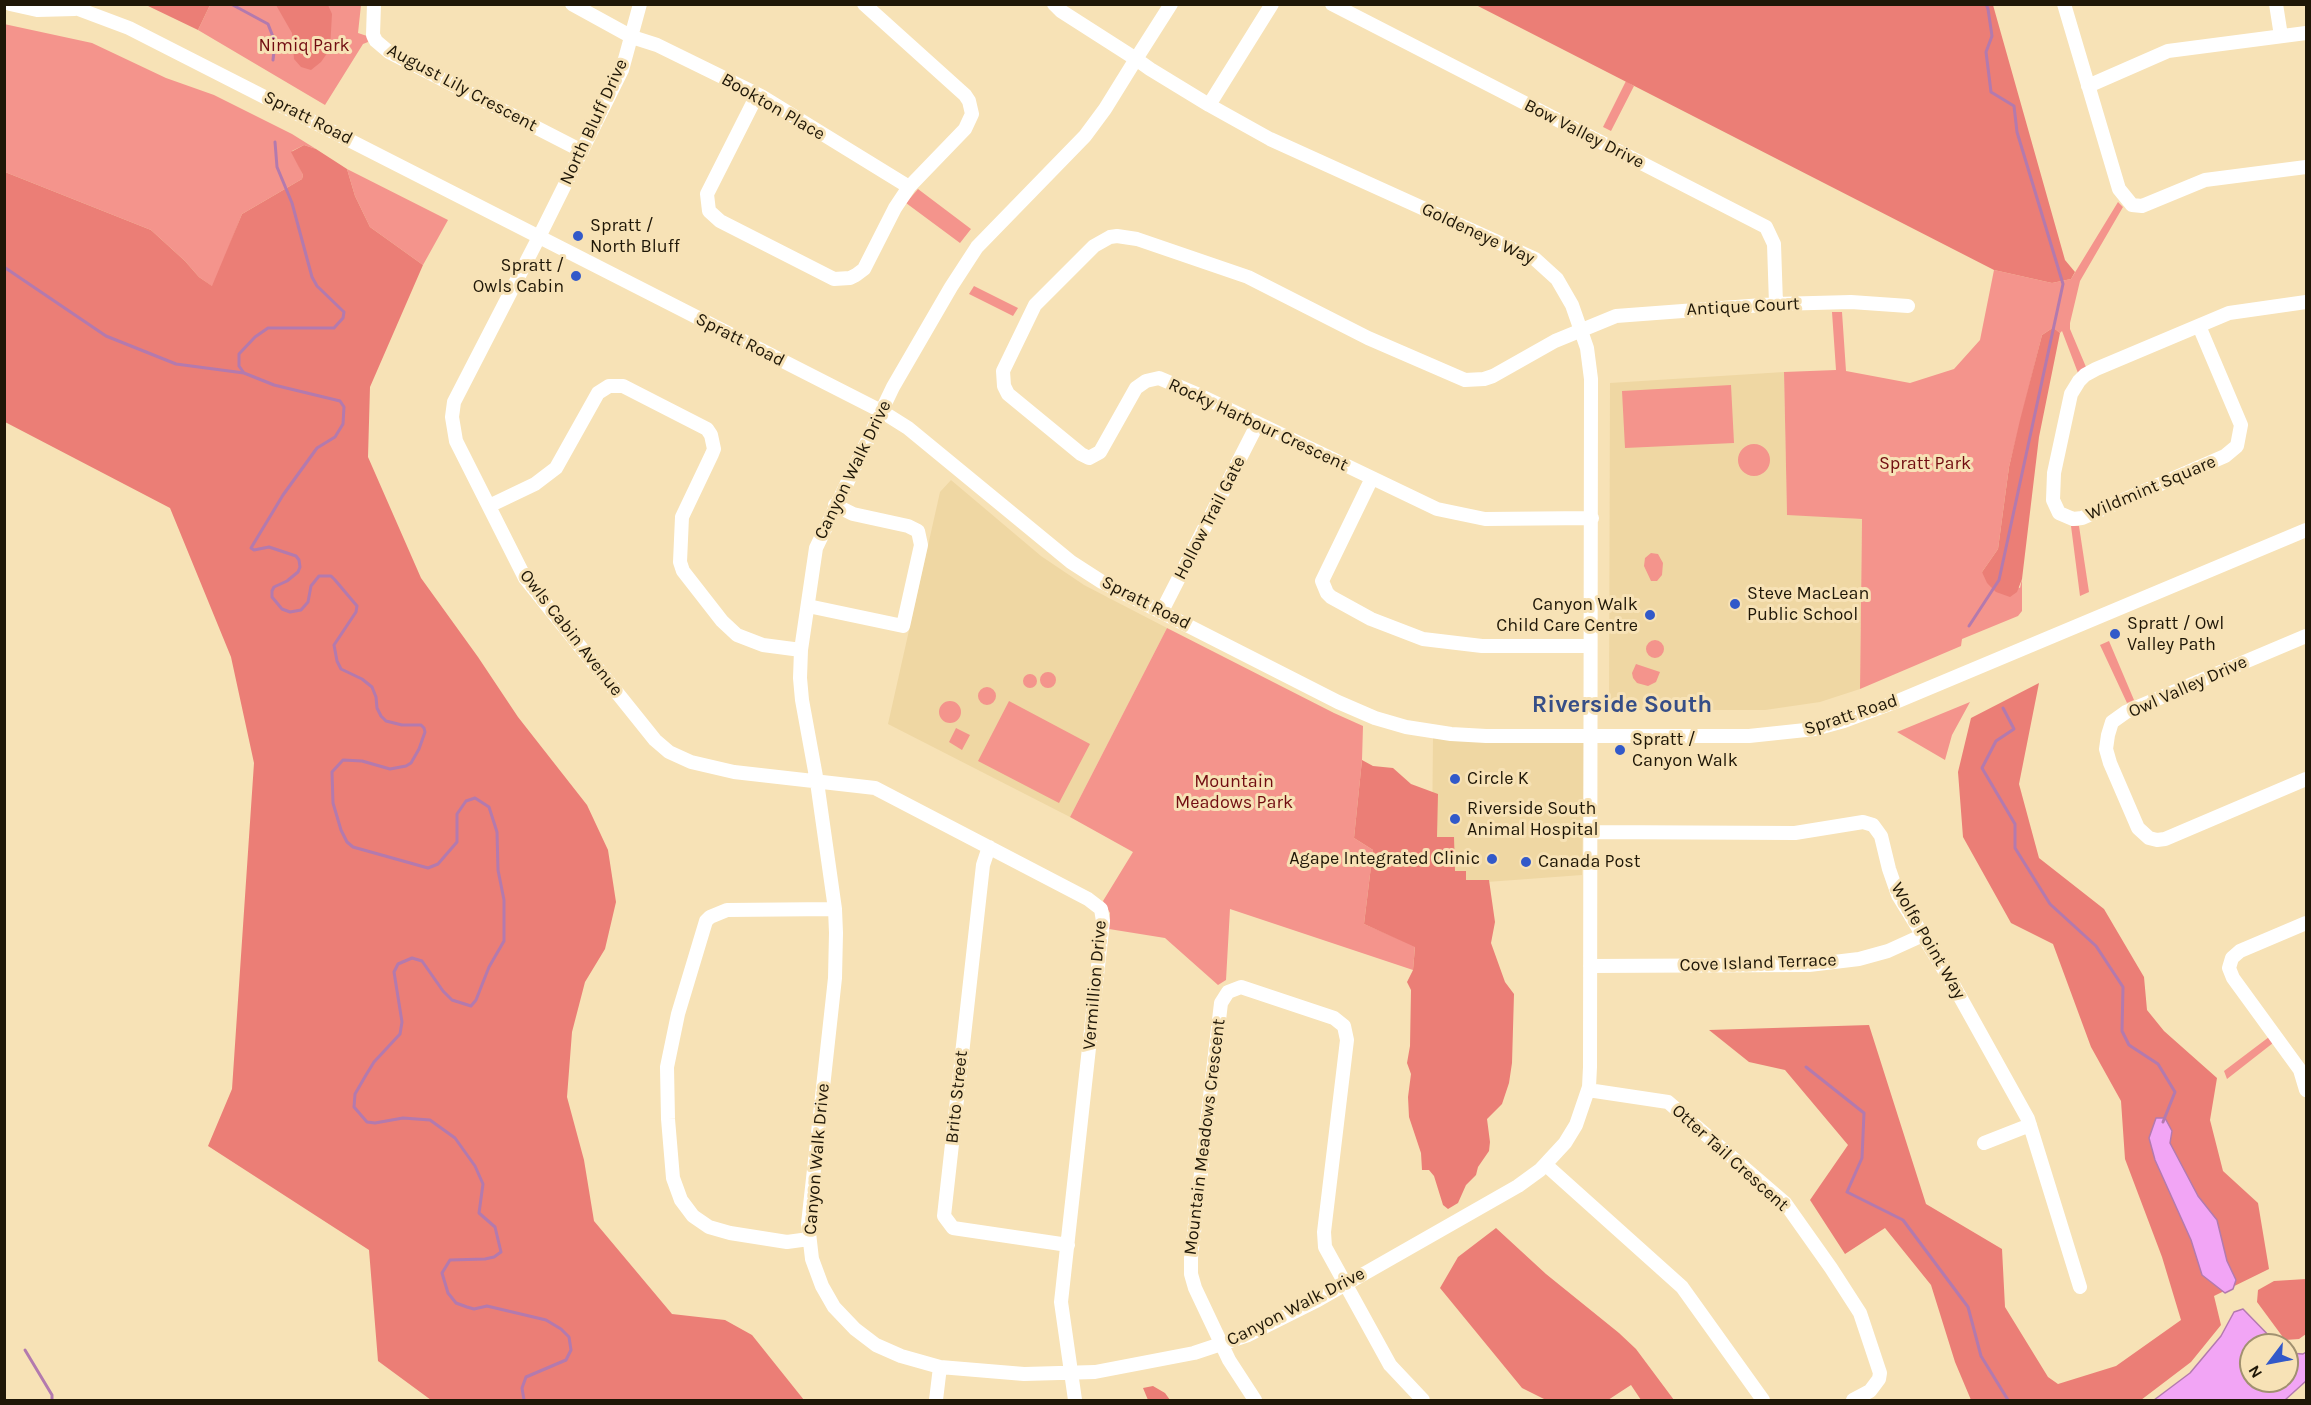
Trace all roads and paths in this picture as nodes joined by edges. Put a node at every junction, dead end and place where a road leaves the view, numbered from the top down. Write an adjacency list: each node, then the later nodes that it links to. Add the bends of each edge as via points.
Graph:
1 (10, 4): 11 (street, Spratt Road, via 37,10)
2 (374, 4): 20 (street, August Lily Crescent, via 373,35 389,52)
3 (572, 4): 15 (street)
4 (640, 4): 15 (street, North Bluff Drive)
5 (864, 4): 22 (street, via 965,95 971,107 965,129)
6 (1171, 4): 16 (street, Canyon Walk Drive)
7 (1272, 4): 19 (street)
8 (1332, 4): 25 (street, Bow Valley Drive, via 1766,227 1774,244)
9 (2064, 4): 17 (street)
10 (2276, 4): 14 (street)
11 (70, 7): 23 (street, Spratt Road, via 129,28)
12 (1060, 7): 16 (street, Goldeneye Way)
13 (2307, 33): 14 (street)
14 (2281, 36): 17 (street, via 2168,51)
15 (632, 37): 18 (street, Bookton Place, via 657,45); 20 (street, North Bluff Drive, via 622,70)
16 (1136, 59): 19 (street, Goldeneye Way); 29 (street, Canyon Walk Drive, via 1085,136 977,247)
17 (2088, 86): 21 (street, via 2119,189 2132,205 2142,206 2205,180)
18 (757, 94): 22 (street, Bookton Place); 22 (street, via 707,194 709,211 720,221 834,279 850,278 864,269)
19 (1209, 105): 28 (street, Goldeneye Way, via 1270,139 1535,259 1566,292)
20 (582, 151): 23 (street, North Bluff Drive)
21 (2307, 167)
22 (909, 187)
23 (539, 237): 29 (street, Spratt Road); 33 (street, Owls Cabin Avenue, via 462,382 453,408 456,441)
24 (2307, 302): 27 (street, Wildmint Square, via 2239,310)
25 (1776, 304): 26 (street, Antique Court, via 1851,302); 28 (street, Antique Court, via 1625,315)
26 (1908, 306)
27 (2199, 326): 27 (street, Wildmint Square, via 2096,369 2079,381 2071,394 2054,472 2053,500 2059,513 2082,519 2225,456 2237,446 2241,425)
28 (1581, 329): 30 (street, Rocky Harbour Crescent, via 1484,379 1465,380 1368,338 1248,277 1118,236 1094,246 1035,305 1003,371 1008,394 1089,458 1101,452 1136,388 1152,379 1159,378 1199,395); 34 (street, Goldeneye Way, via 1591,379)
29 (881, 411): 32 (street, Canyon Walk Drive); 37 (street, Spratt Road, via 908,428 1071,562)
30 (1257, 425): 31 (street, Rocky Harbour Crescent); 37 (street, Hollow Trail Gate)
31 (1372, 478): 34 (street, Rocky Harbour Crescent, via 1437,509 1485,519); 39 (street, via 1323,581 1331,597 1371,619 1424,639 1482,646)
32 (835, 505): 36 (street, Canyon Walk Drive, via 816,548); 36 (street, via 853,514 918,531 921,544 903,626)
33 (489, 506): 40 (street, via 535,484 555,468 598,393 609,386 623,386 707,429 711,435 714,449 682,517 683,571 737,635 763,645); 43 (street, Owls Cabin Avenue, via 525,578 655,740 669,752 691,762 734,772)
34 (1592, 518): 39 (street, Goldeneye Way)
35 (2307, 530): 41 (street, Spratt Road, via 1830,726 1769,736)
36 (808, 606): 40 (street, Canyon Walk Drive)
37 (1162, 611): 41 (street, Spratt Road, via 1338,702 1393,723 1451,734)
38 (2307, 636): 42 (street, Owl Valley Drive, via 2126,712 2112,722 2106,749 2138,828 2157,840)
39 (1589, 646): 41 (street, Goldeneye Way)
40 (801, 650): 43 (street, Canyon Walk Drive, via 802,700)
41 (1589, 735): 44 (street, Canyon Walk Drive)
42 (2307, 779)
43 (817, 782): 45 (street, Vermillion Drive, via 875,788); 46 (street, Canyon Walk Drive)
44 (1589, 832): 48 (street, Wolfe Point Way, via 1795,833 1869,823 1881,836 1898,895); 49 (street, Canyon Walk Drive)
45 (988, 847): 57 (street, Vermillion Drive, via 1088,898 1103,915); 57 (street, Brito Street, via 944,1216 953,1228)
46 (835, 909): 56 (street, Canyon Walk Drive, via 835,978); 56 (street, via 727,910 710,917 678,1014 667,1067 673,1178 681,1200 693,1216 709,1227 730,1233 787,1242)
47 (2307, 924): 50 (street, via 2240,951 2229,968)
48 (1922, 936): 49 (street, Cove Island Terrace, via 1859,959 1809,965); 53 (street, Wolfe Point Way)
49 (1590, 966): 51 (street, Canyon Walk Drive)
50 (2303, 1069): 52 (street)
51 (1588, 1090): 55 (street, Canyon Walk Drive, via 1576,1125); 68 (street, Otter Tail Crescent, via 1668,1102 1785,1203 1860,1313 1880,1372 1870,1391)
52 (2307, 1090)
53 (2030, 1125): 54 (street); 59 (street, Wolfe Point Way)
54 (1984, 1143)
55 (1546, 1165): 58 (street, Canyon Walk Drive, via 1518,1186); 67 (street, via 1682,1287)
56 (809, 1239): 61 (street, Canyon Walk Drive, via 822,1286 846,1321 888,1351)
57 (1068, 1245): 62 (street, Vermillion Drive, via 1061,1302)
58 (1345, 1284): 60 (street, Canyon Walk Drive); 60 (street, Mountain Meadows Crescent, via 1324,1239 1347,1040 1344,1026 1334,1018 1248,988 1234,988 1221,1003 1191,1258 1195,1288); 66 (street, via 1390,1365)
59 (2080, 1287)
60 (1222, 1345): 62 (street, Canyon Walk Drive, via 1160,1361); 65 (street)
61 (940, 1367): 62 (street, Canyon Walk Drive); 63 (street)
62 (1070, 1374): 64 (street, Vermillion Drive)
63 (936, 1401)
64 (1075, 1401)
65 (1255, 1401)
66 (1423, 1401)
67 (1763, 1401)
68 (1853, 1401)

